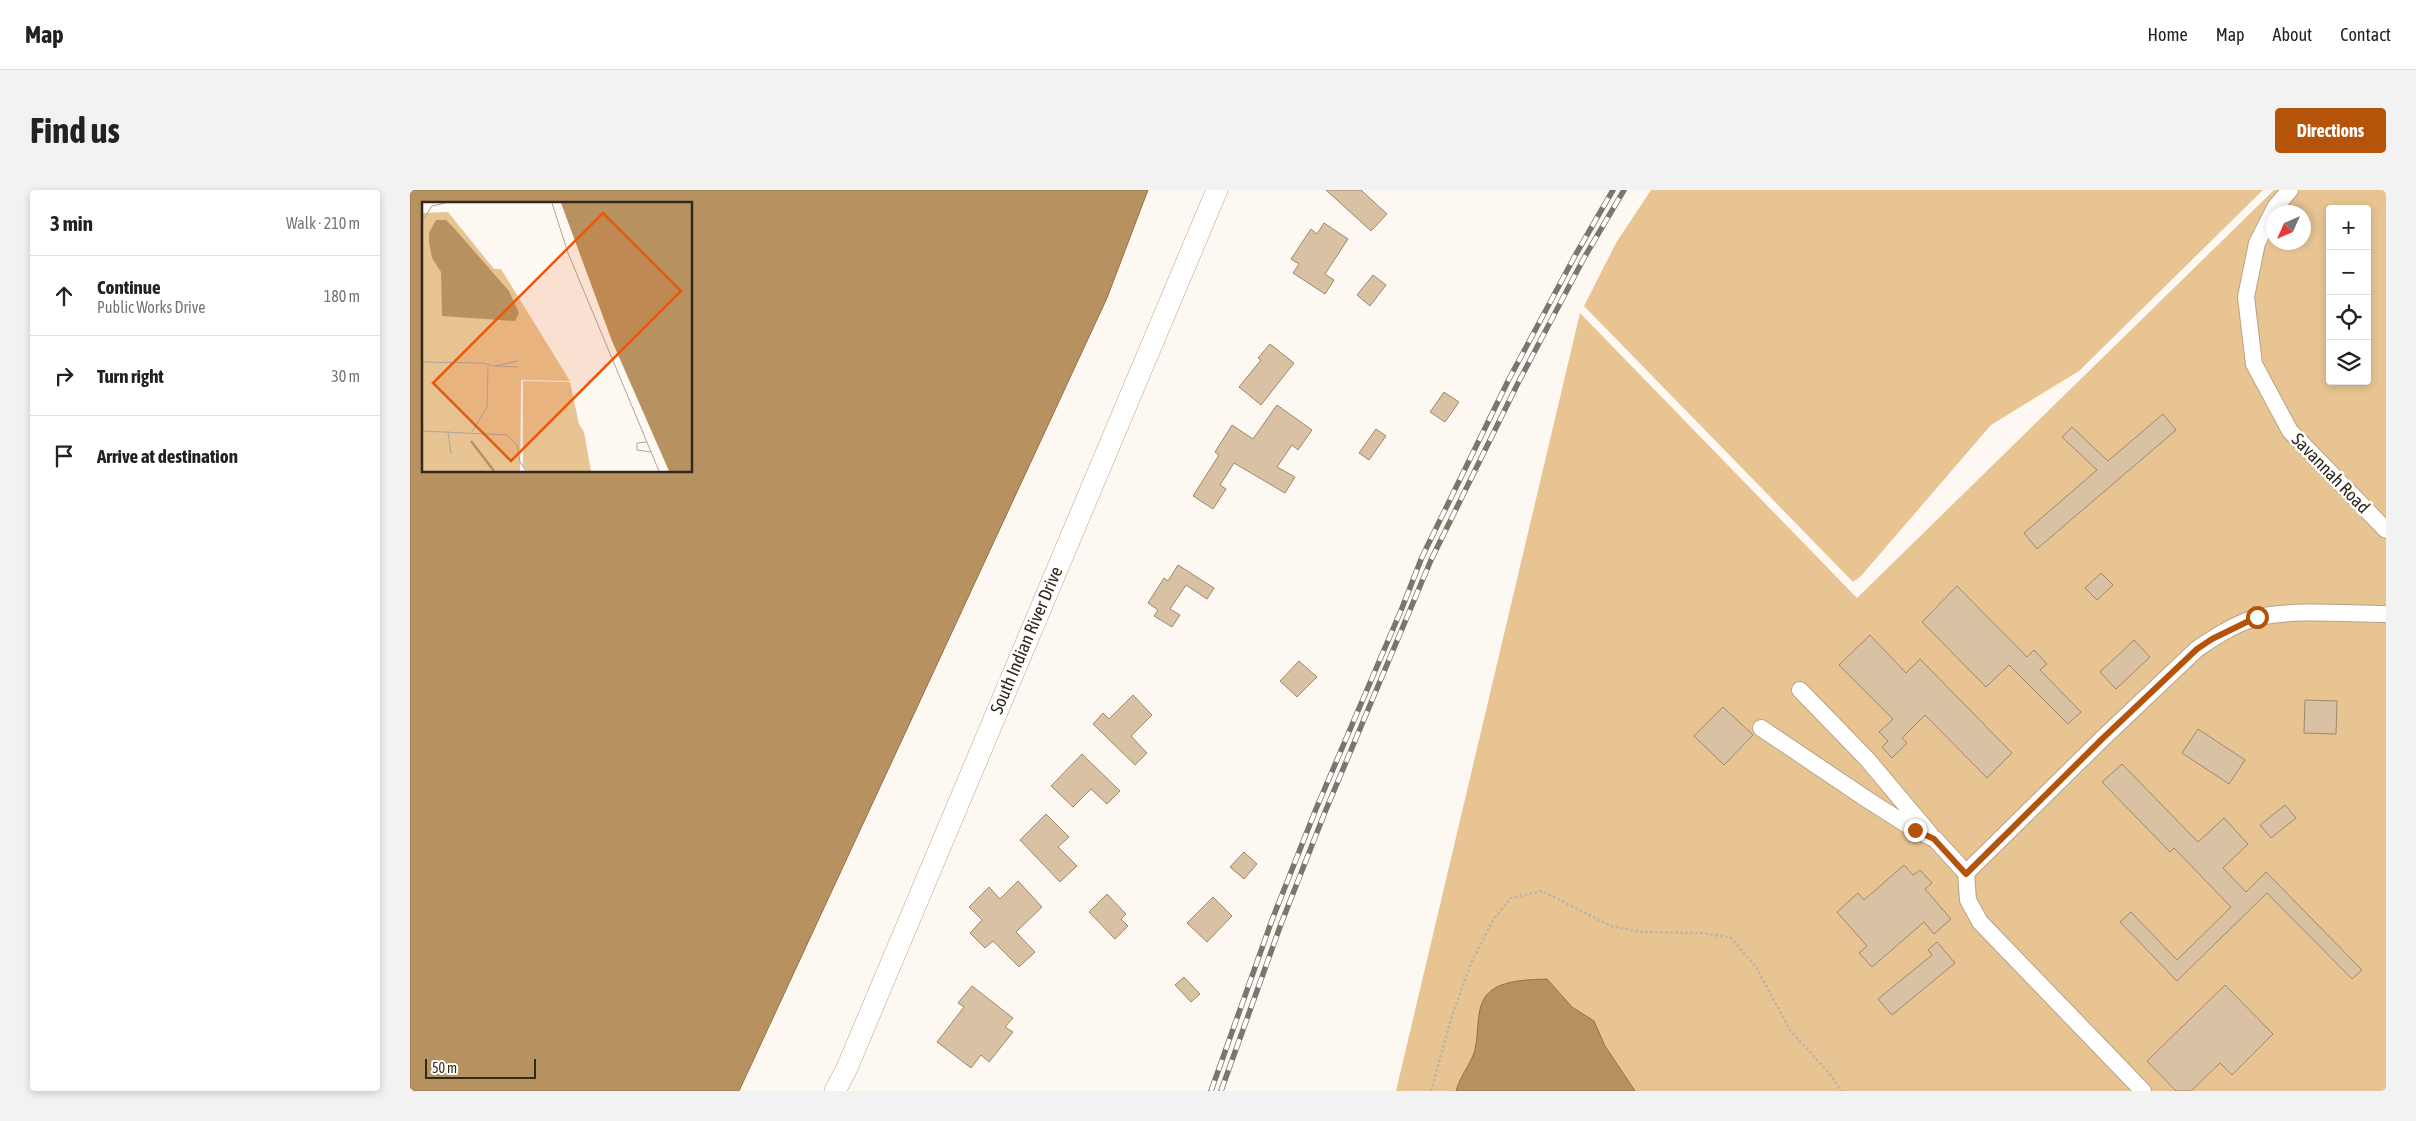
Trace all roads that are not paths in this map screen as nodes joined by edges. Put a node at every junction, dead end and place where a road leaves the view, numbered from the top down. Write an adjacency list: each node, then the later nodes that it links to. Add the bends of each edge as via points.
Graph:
1 (1217, 190): 9 (main road, South Indian River Drive)
2 (2290, 190): 3 (street, Savannah Road, via 2276,206 2255,252 2246,297 2254,364 2290,431)
3 (2386, 530)
4 (2386, 614): 8 (street, via 2257,617 2212,639 2197,649 2102,739)
5 (1800, 690): 7 (street, via 1867,759)
6 (1761, 728): 7 (street, via 1868,800)
7 (1934, 839): 8 (street)
8 (1966, 874): 10 (street, via 1968,900 1980,922)
9 (835, 1091)
10 (2143, 1091)

